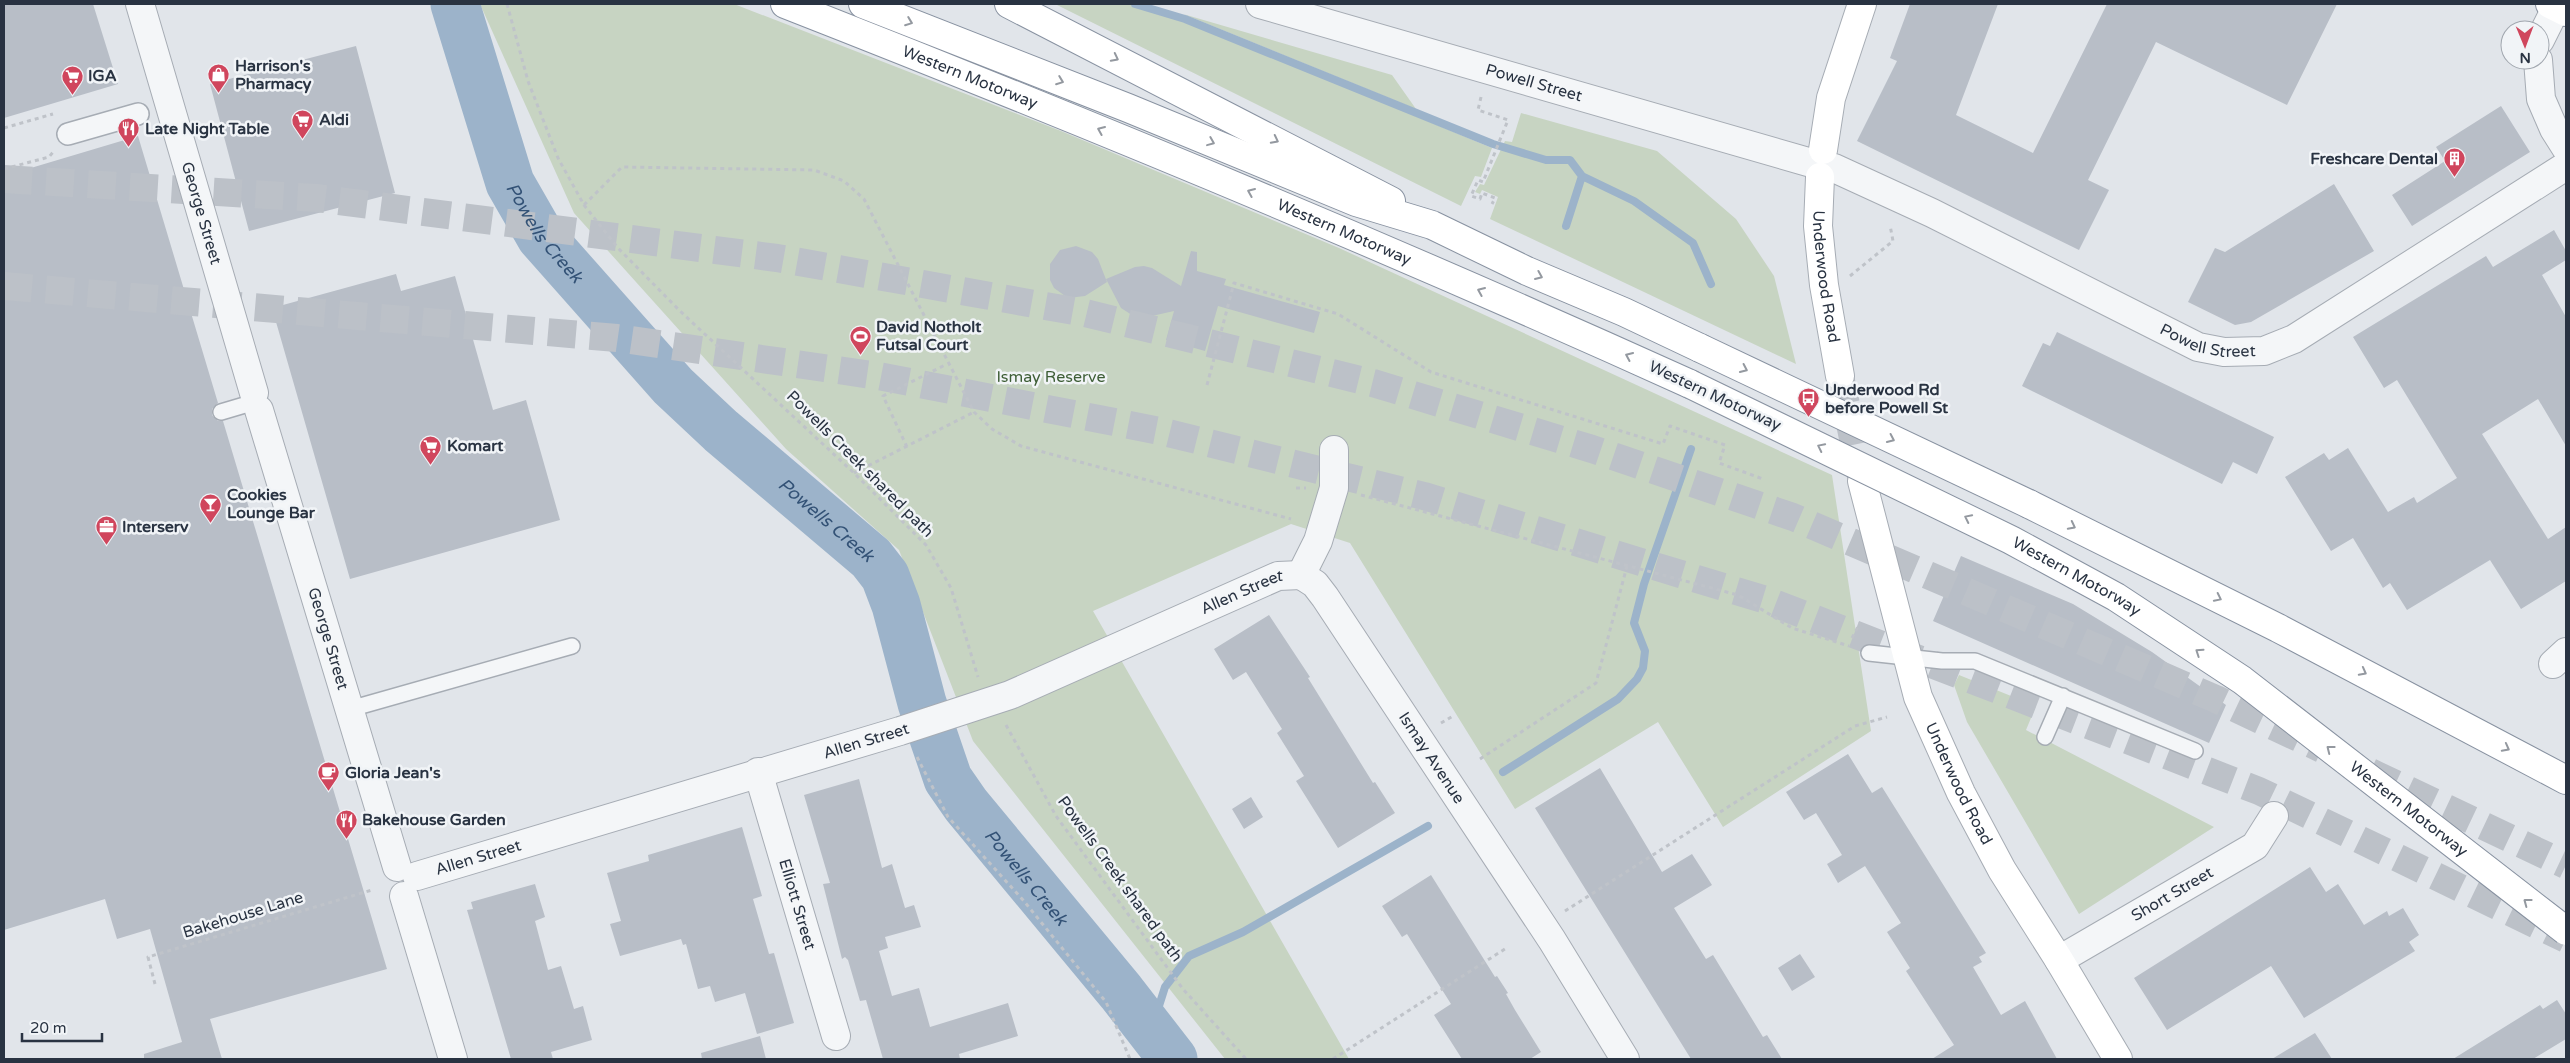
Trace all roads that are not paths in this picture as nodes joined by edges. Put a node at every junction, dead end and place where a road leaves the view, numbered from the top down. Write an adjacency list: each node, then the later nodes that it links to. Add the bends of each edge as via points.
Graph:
1 (140, 4): 17 (street, George Street)
2 (785, 4): 33 (main road, Western Motorway, one-way to 2, bridge, via 2242,680 2116,597 2012,540 1690,384 1545,318 1034,102)
3 (863, 4): 15 (main road, Western Motorway, one-way to 15, via 1356,202)
4 (1009, 4): 15 (main road, one-way to 15, via 1364,185)
5 (1260, 4): 13 (street, Powell Street)
6 (1862, 4): 13 (main road, Underwood Road, via 1831,98)
7 (2557, 7): 8 (street)
8 (2550, 21)
9 (2539, 70): 12 (street, via 2541,99)
10 (138, 114): 11 (street)
11 (68, 134)
12 (2566, 148)
13 (1821, 164): 14 (street, Powell Street, via 1932,213 2198,347 2224,352 2264,351 2294,339); 16 (main road, Underwood Road, via 1818,226 1824,285)
14 (2566, 166)
15 (1432, 225): 30 (main road, Western Motorway, one-way to 30, bridge, via 2029,504 2278,628)
16 (1840, 376)
17 (253, 402): 18 (lane); 26 (street, George Street)
18 (220, 412)
19 (1334, 450): 21 (street, via 1334,488 1318,541)
20 (1862, 481): 24 (main road, Underwood Road)
21 (1302, 575): 29 (street, Allen Street, via 1278,576 1008,695 950,716); 38 (street, Ismay Avenue, via 1325,597 1542,924)
22 (572, 646): 26 (lane)
23 (1862, 652): 24 (lane)
24 (1906, 657): 25 (lane, via 1942,662 1975,661); 34 (main road, Underwood Road, via 1918,697 1961,793 2002,870)
25 (2063, 696): 27 (lane); 28 (lane)
26 (350, 709): 32 (street, George Street)
27 (2045, 737)
28 (2195, 750)
29 (758, 772): 32 (street, Allen Street); 35 (street, Elliott Street)
30 (2566, 780)
31 (2274, 816): 34 (street, Short Street, via 2255,846)
32 (406, 880): 37 (street, George Street)
33 (2566, 931)
34 (2060, 960): 36 (main road, Underwood Road)
35 (836, 1036)
36 (2110, 1057)
37 (453, 1059)
38 (1625, 1059)

